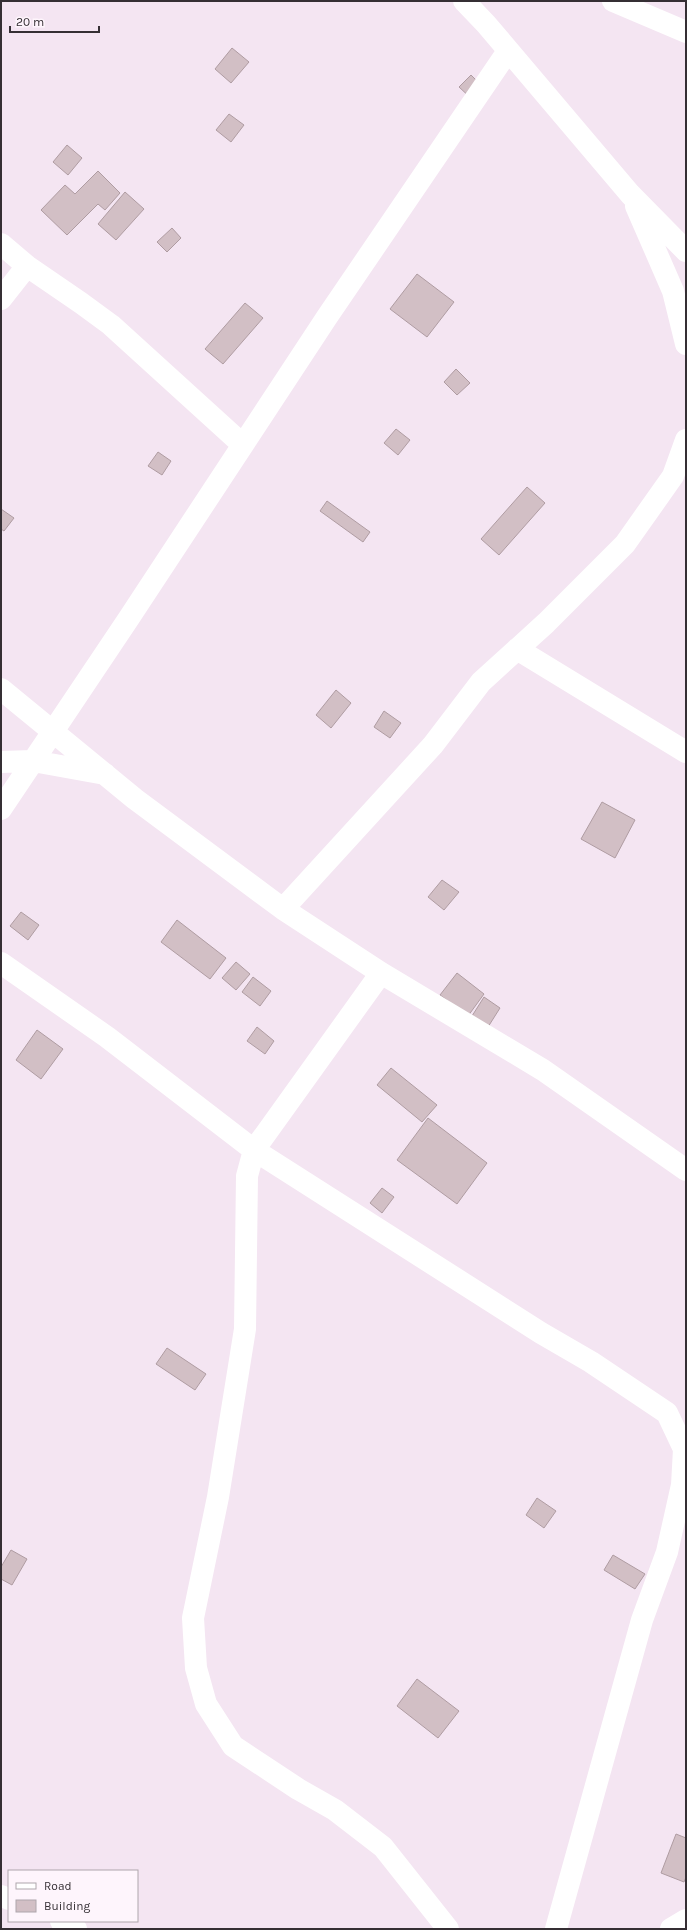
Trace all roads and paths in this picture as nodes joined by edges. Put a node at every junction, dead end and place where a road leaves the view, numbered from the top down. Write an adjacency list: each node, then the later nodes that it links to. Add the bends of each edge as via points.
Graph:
1 (464, 1): 4 (street)
2 (613, 1): 3 (street)
3 (686, 32)
4 (508, 51): 5 (street); 12 (street)
5 (630, 194): 7 (street); 10 (street, via 673,291)
6 (1, 244): 8 (street)
7 (686, 251)
8 (26, 266): 9 (street); 12 (street, via 110,325)
9 (1, 299)
10 (686, 344)
11 (686, 440): 13 (street, via 673,476 625,544 546,623)
12 (242, 444): 15 (street, via 130,618)
13 (517, 648): 16 (street); 22 (street, via 481,682 434,745)
14 (1, 689): 15 (street)
15 (53, 730): 18 (street); 20 (street)
16 (686, 752)
17 (1, 753): 18 (street)
18 (33, 761): 19 (street); 20 (street); 21 (street)
19 (1, 762)
20 (106, 774): 22 (street, via 135,799)
21 (1, 809)
22 (283, 909): 24 (street)
23 (1, 963): 25 (street, via 107,1037)
24 (381, 973): 25 (street); 26 (street, via 543,1070)
25 (254, 1150): 30 (street, via 247,1176 245,1329 218,1497 193,1618 196,1668 206,1704 233,1746 335,1810 383,1847); 31 (street, via 541,1333 591,1362 667,1413 684,1449 682,1484 667,1552 642,1620)
26 (686, 1170)
27 (686, 1920): 32 (street)
28 (62, 1922): 29 (street)
29 (76, 1929)
30 (448, 1929)
31 (556, 1929)
32 (671, 1929)

